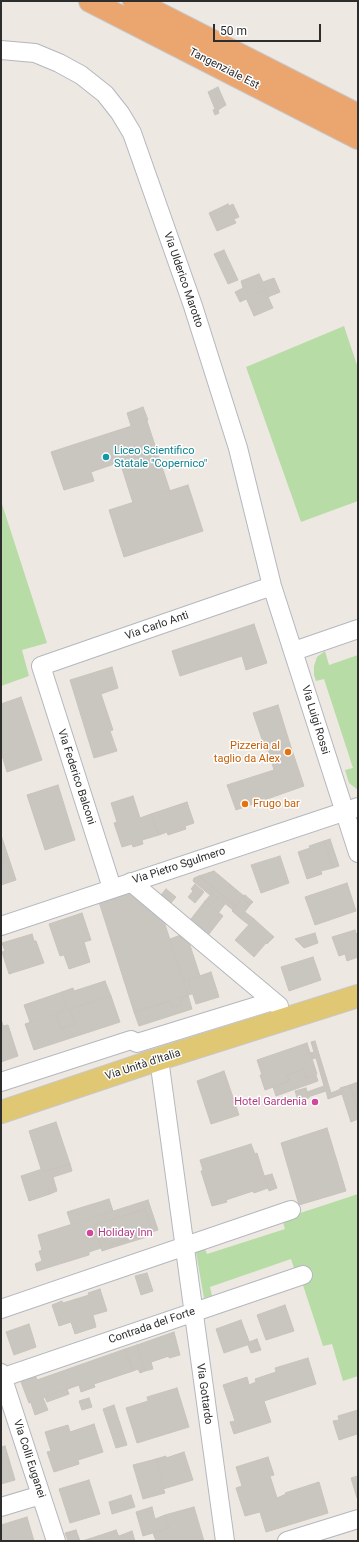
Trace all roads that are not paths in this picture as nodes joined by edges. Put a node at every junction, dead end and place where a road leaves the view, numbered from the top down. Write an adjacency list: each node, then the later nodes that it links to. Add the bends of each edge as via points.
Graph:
1 (90, 1): 3 (highway, Tangenziale Est)
2 (134, 1): 3 (highway, Tangenziale Est)
3 (159, 25): 5 (highway, Tangenziale Est)
4 (1, 50): 8 (street, Via Ulderico Marotto, via 34,53 81,75 105,94 132,133 193,306 238,448)
5 (218, 55): 6 (highway, Tangenziale Est); 7 (highway, Tangenziale Est)
6 (358, 115)
7 (358, 138)
8 (272, 586): 10 (street, Via Luigi Rossi); 11 (street, Via Carlo Anti)
9 (358, 629): 10 (street)
10 (294, 651): 12 (street, Via Luigi Rossi)
11 (41, 666): 15 (street, Via Federico Balconi)
12 (351, 809): 13 (street, Via Luigi Rossi); 14 (street, Via Pietro Sgulmero)
13 (358, 853)
14 (132, 882): 15 (street, Via Pietro Sgulmero); 18 (street)
15 (112, 888): 16 (street, Via Pietro Sgulmero)
16 (1, 926)
17 (358, 996): 19 (main road, Via Unità d'Italia)
18 (273, 1001): 19 (street, via 280,1007); 21 (street, via 137,1043 130,1040)
19 (285, 1020): 20 (main road, Via Unità d'Italia)
20 (159, 1059): 23 (main road, Via Unità d'Italia); 26 (street, Via Gottardo)
21 (34, 1072): 22 (street); 23 (street)
22 (1, 1082)
23 (42, 1099): 24 (main road, Via Unità d'Italia)
24 (1, 1112)
25 (291, 1210): 26 (street)
26 (184, 1246): 28 (street); 29 (street, Via Gottardo)
27 (302, 1275): 29 (street, Contrada del Forte)
28 (1, 1309)
29 (193, 1312): 30 (street, Contrada del Forte); 35 (street, Via Gottardo)
30 (1, 1376): 31 (street, Via Colli Euganei)
31 (41, 1495): 32 (street); 34 (street, Via Colli Euganei)
32 (1, 1507)
33 (358, 1519): 36 (street)
34 (56, 1541)
35 (225, 1541)
36 (287, 1541)

